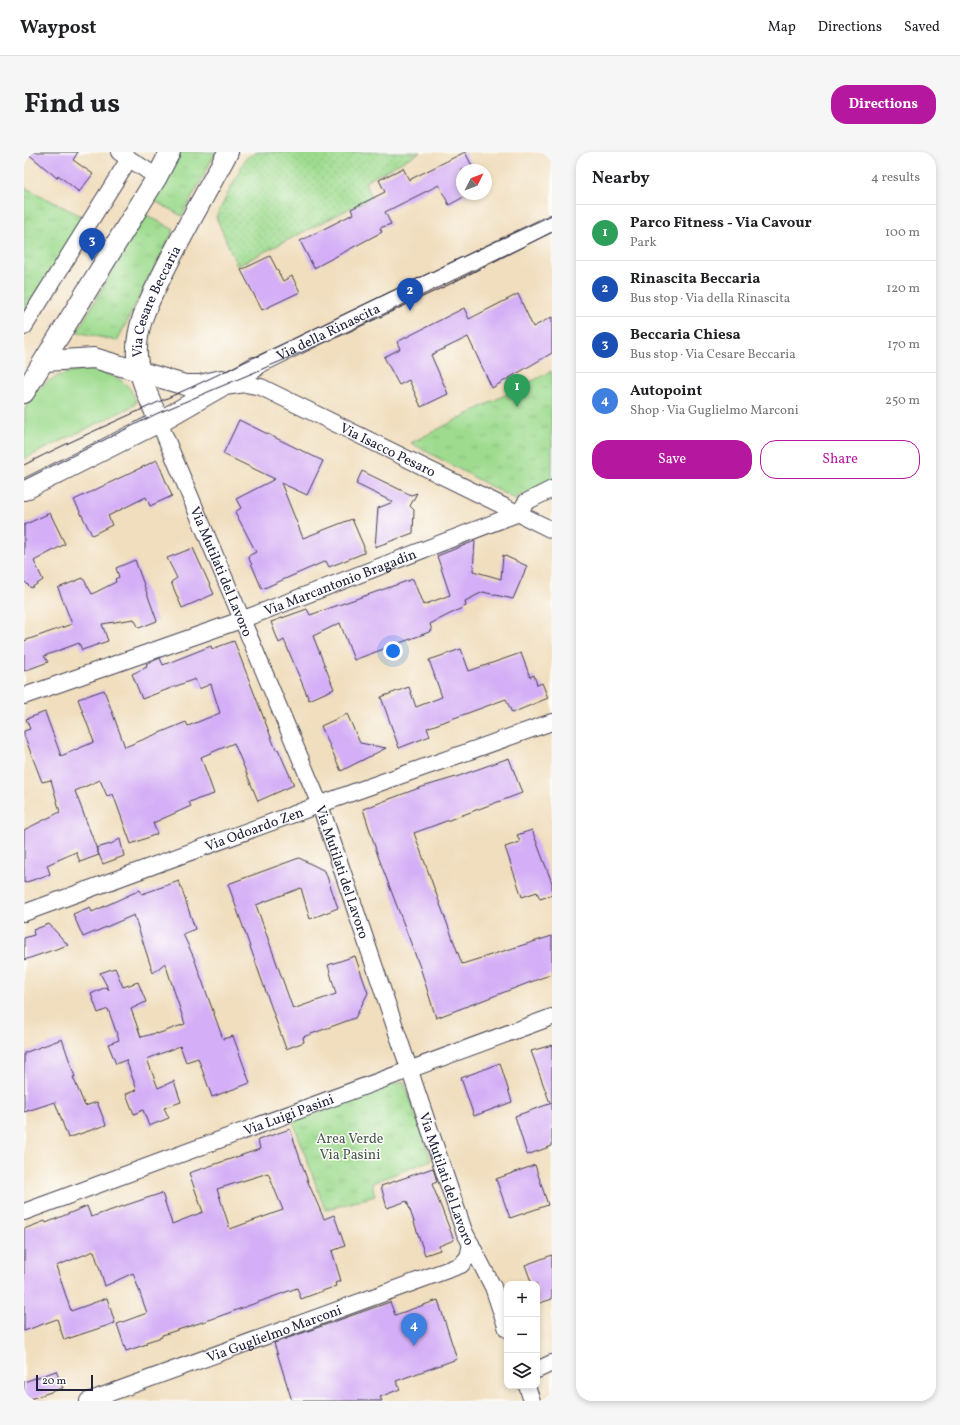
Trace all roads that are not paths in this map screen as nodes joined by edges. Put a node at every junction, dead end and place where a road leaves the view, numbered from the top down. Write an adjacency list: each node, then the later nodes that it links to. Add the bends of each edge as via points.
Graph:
1 (170, 152): 4 (street)
2 (228, 152): 9 (street, Via Cesare Beccaria, via 145,309 137,342)
3 (124, 155): 4 (street); 6 (street)
4 (157, 177): 7 (street)
5 (552, 223): 8 (street, Via della Rinascita)
6 (24, 326)
7 (45, 361): 9 (street, Via Cesare Beccaria, via 94,358); 10 (street)
8 (255, 367): 9 (street, via 218,381 194,386 179,384); 11 (street)
9 (139, 370): 12 (street)
10 (27, 381)
11 (221, 388): 12 (street); 15 (street, Via Isacco Pesaro, via 245,384 260,388)
12 (158, 422): 13 (street); 17 (street, Via Mutilati del Lavoro)
13 (26, 483)
14 (552, 489): 15 (street, via 526,502)
15 (519, 513): 16 (street, Via Isacco Pesaro); 17 (street, Via Marcantonio Bragadin)
16 (552, 530)
17 (241, 620): 18 (street, Via Marcantonio Bragadin); 20 (street, Via Mutilati del Lavoro)
18 (24, 696)
19 (552, 722): 20 (street, Via Odoardo Zen)
20 (320, 805): 21 (street, Via Odoardo Zen); 23 (street, Via Mutilati del Lavoro)
21 (24, 913)
22 (552, 1017): 23 (street, Via Luigi Pasini)
23 (410, 1069): 24 (street, Via Luigi Pasini); 25 (street, Via Mutilati del Lavoro, via 464,1231)
24 (24, 1212)
25 (471, 1244): 26 (street, via 468,1256); 27 (street, Via Mutilati del Lavoro)
26 (461, 1264): 27 (street); 32 (street, Via Guglielmo Marconi)
27 (488, 1278): 28 (street, Via Mutilati del Lavoro)
28 (504, 1321)
29 (552, 1363): 30 (street)
30 (540, 1369)
31 (528, 1389): 33 (street)
32 (88, 1401)
33 (532, 1401)

